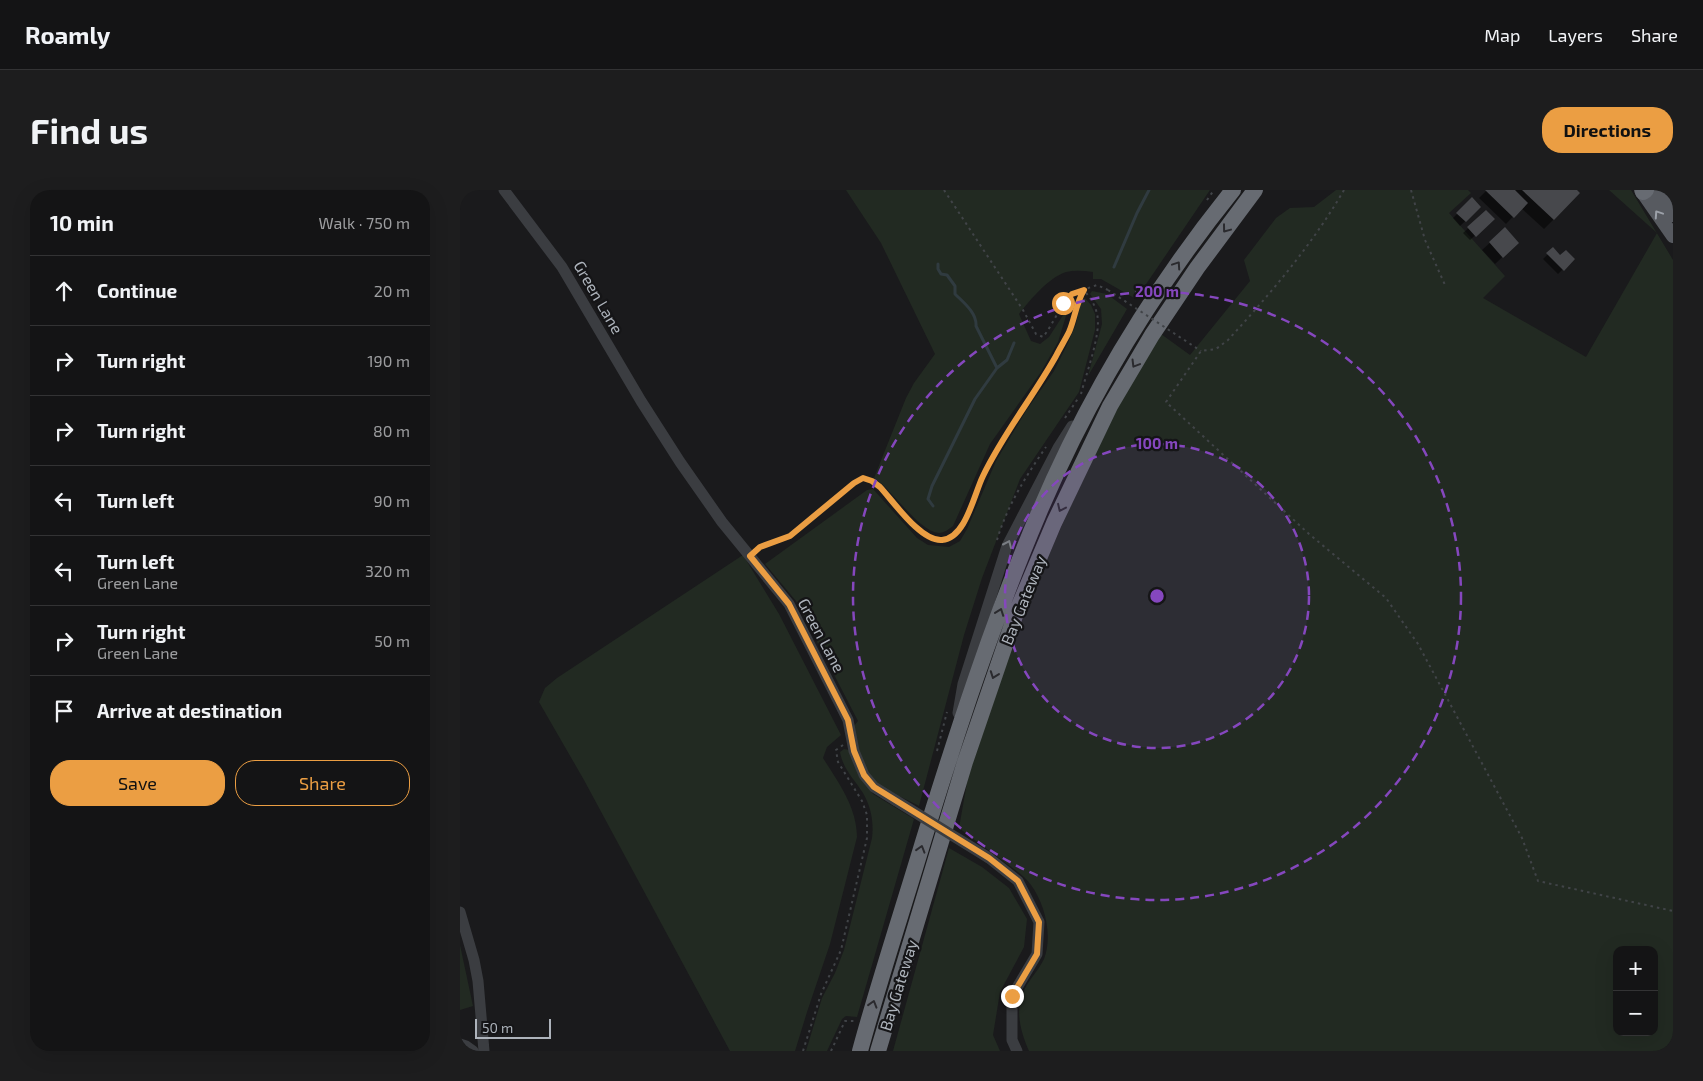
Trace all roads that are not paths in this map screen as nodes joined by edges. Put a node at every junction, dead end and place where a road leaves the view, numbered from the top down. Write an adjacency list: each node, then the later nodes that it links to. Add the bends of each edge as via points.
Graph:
1 (504, 190): 13 (street, Green Lane, bridge, via 562,267 676,456 722,522 789,604 848,720 854,751 864,775 874,787 989,858 1018,881 1039,922 1037,954 1012,996 1012,1040)
2 (1232, 190): 11 (highway, Bay Gateway, one-way to 2, via 949,759 1038,515 1067,452 1139,323)
3 (1255, 190): 12 (highway, Bay Gateway, one-way to 12, via 1152,335 1110,406 1054,523 1016,613 965,762)
4 (1647, 191): 5 (main road); 6 (main road, one-way to 4)
5 (1673, 215)
6 (1673, 236)
7 (460, 912): 10 (street, via 478,981)
8 (460, 1044): 9 (street)
9 (473, 1051)
10 (484, 1051)
11 (860, 1051)
12 (878, 1051)
13 (1017, 1051)

